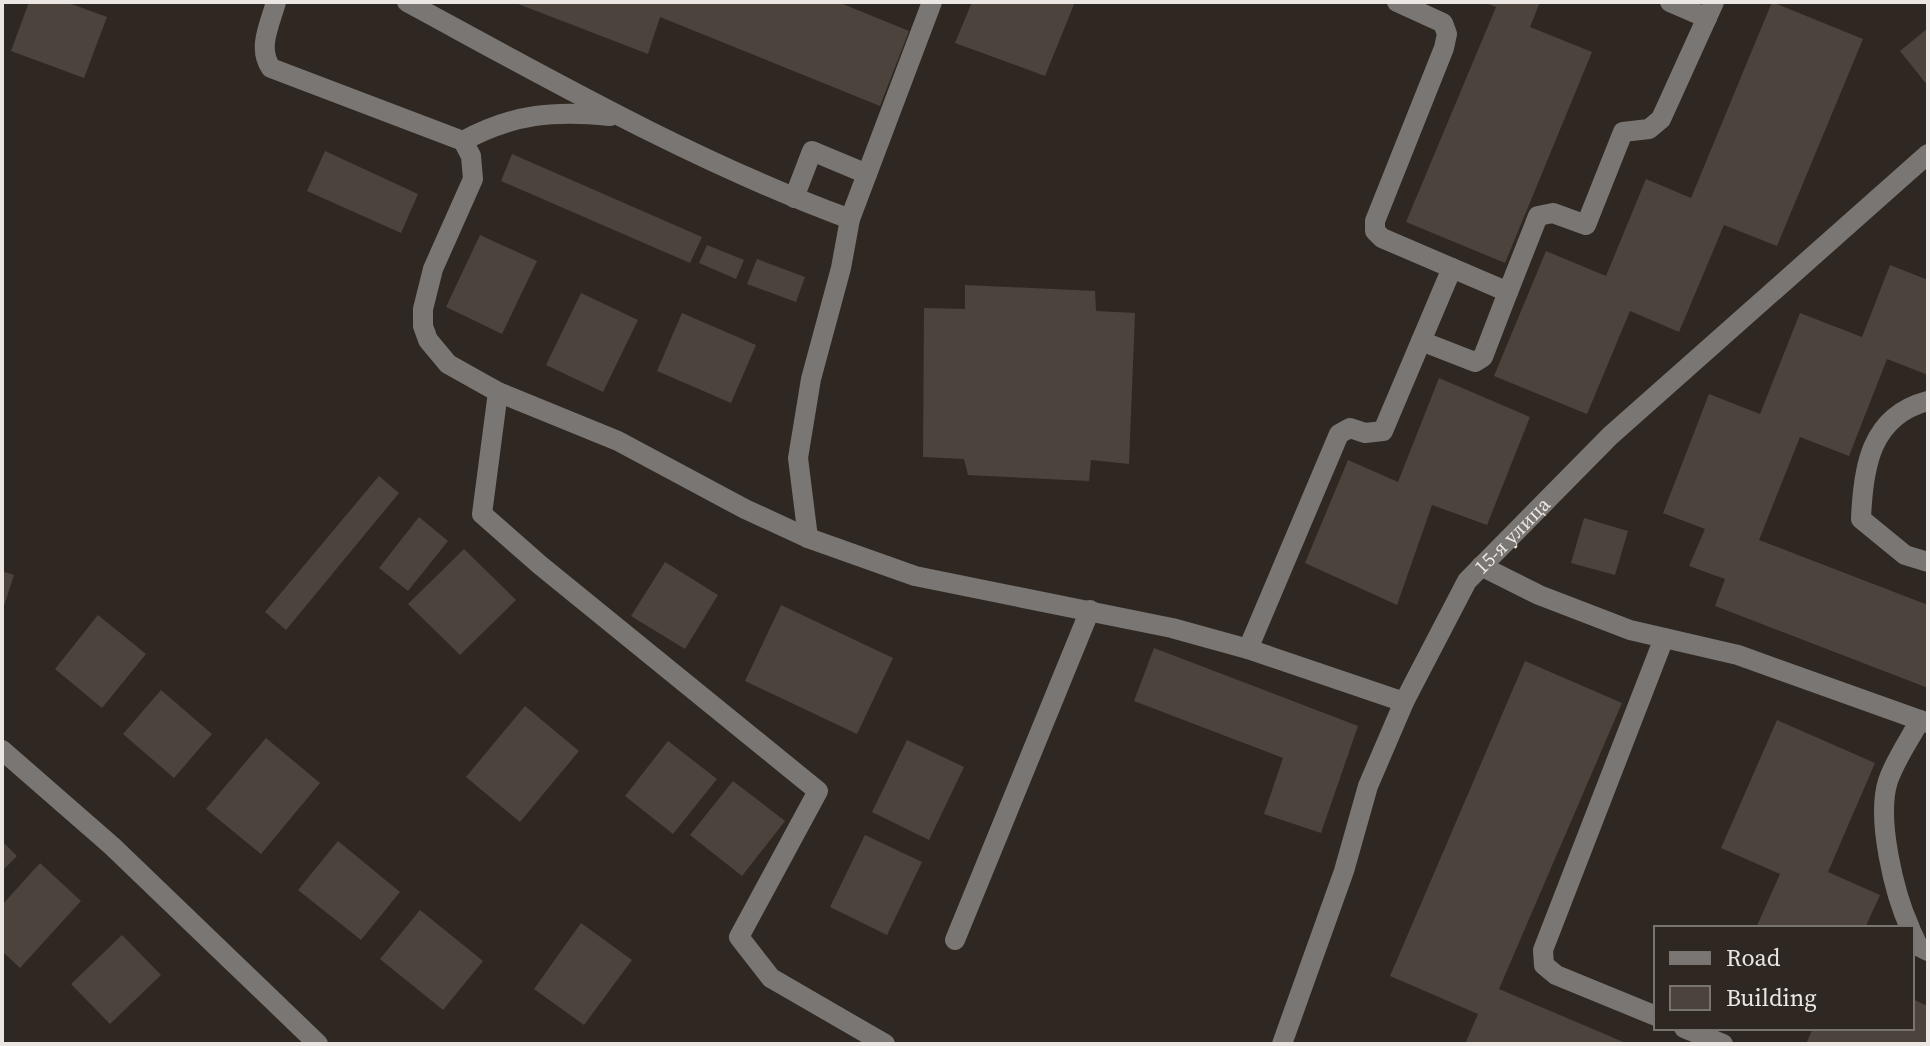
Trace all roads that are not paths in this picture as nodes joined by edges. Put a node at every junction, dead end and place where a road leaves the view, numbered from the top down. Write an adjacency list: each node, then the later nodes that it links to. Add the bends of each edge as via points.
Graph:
1 (276, 2): 8 (street, via 264,46 271,68)
2 (407, 2): 7 (street)
3 (932, 2): 10 (street)
4 (1397, 2): 13 (street, via 1443,23 1447,34 1375,231)
5 (1670, 2): 6 (street)
6 (1711, 10): 14 (street, via 1661,119 1649,129 1623,132 1586,225 1553,213 1538,216)
7 (623, 118): 8 (street, via 547,113 511,120); 11 (street)
8 (463, 141): 16 (street, via 473,179 433,269 423,326 448,364)
9 (1926, 159): 20 (street, 15-я улица, via 1610,436)
10 (867, 174): 11 (street, via 812,151); 12 (street)
11 (794, 198): 12 (street)
12 (850, 219): 18 (street, via 802,425 798,458)
13 (1452, 268): 14 (street); 15 (street)
14 (1508, 292): 15 (street, via 1483,357 1475,362)
15 (1421, 341): 23 (street, via 1383,431 1350,428 1339,434)
16 (498, 392): 18 (street, via 618,441); 34 (street, via 482,514 818,791 739,937 771,978)
17 (1928, 401): 19 (street, via 1901,411 1880,431 1863,478 1861,519 1905,555)
18 (808, 538): 21 (street, via 915,576)
19 (1928, 562)
20 (1481, 566): 22 (street, via 1539,595); 24 (street, 15-я улица, via 1467,581)
21 (1090, 610): 23 (street); 29 (street)
22 (1664, 638): 25 (street, via 1738,655); 31 (street, via 1543,950 1544,965 1556,975)
23 (1248, 649): 24 (street)
24 (1404, 702): 35 (street, 15-я улица, via 1368,786 1344,871)
25 (1924, 721): 27 (street, via 1887,783 1884,830 1899,905)
26 (2, 750): 33 (street, via 112,846)
27 (1909, 926)
28 (1914, 937): 30 (street)
29 (955, 940)
30 (1928, 951)
31 (1654, 1015)
32 (1689, 1030): 36 (street)
33 (318, 1044)
34 (885, 1044)
35 (1282, 1044)
36 (1723, 1044)

